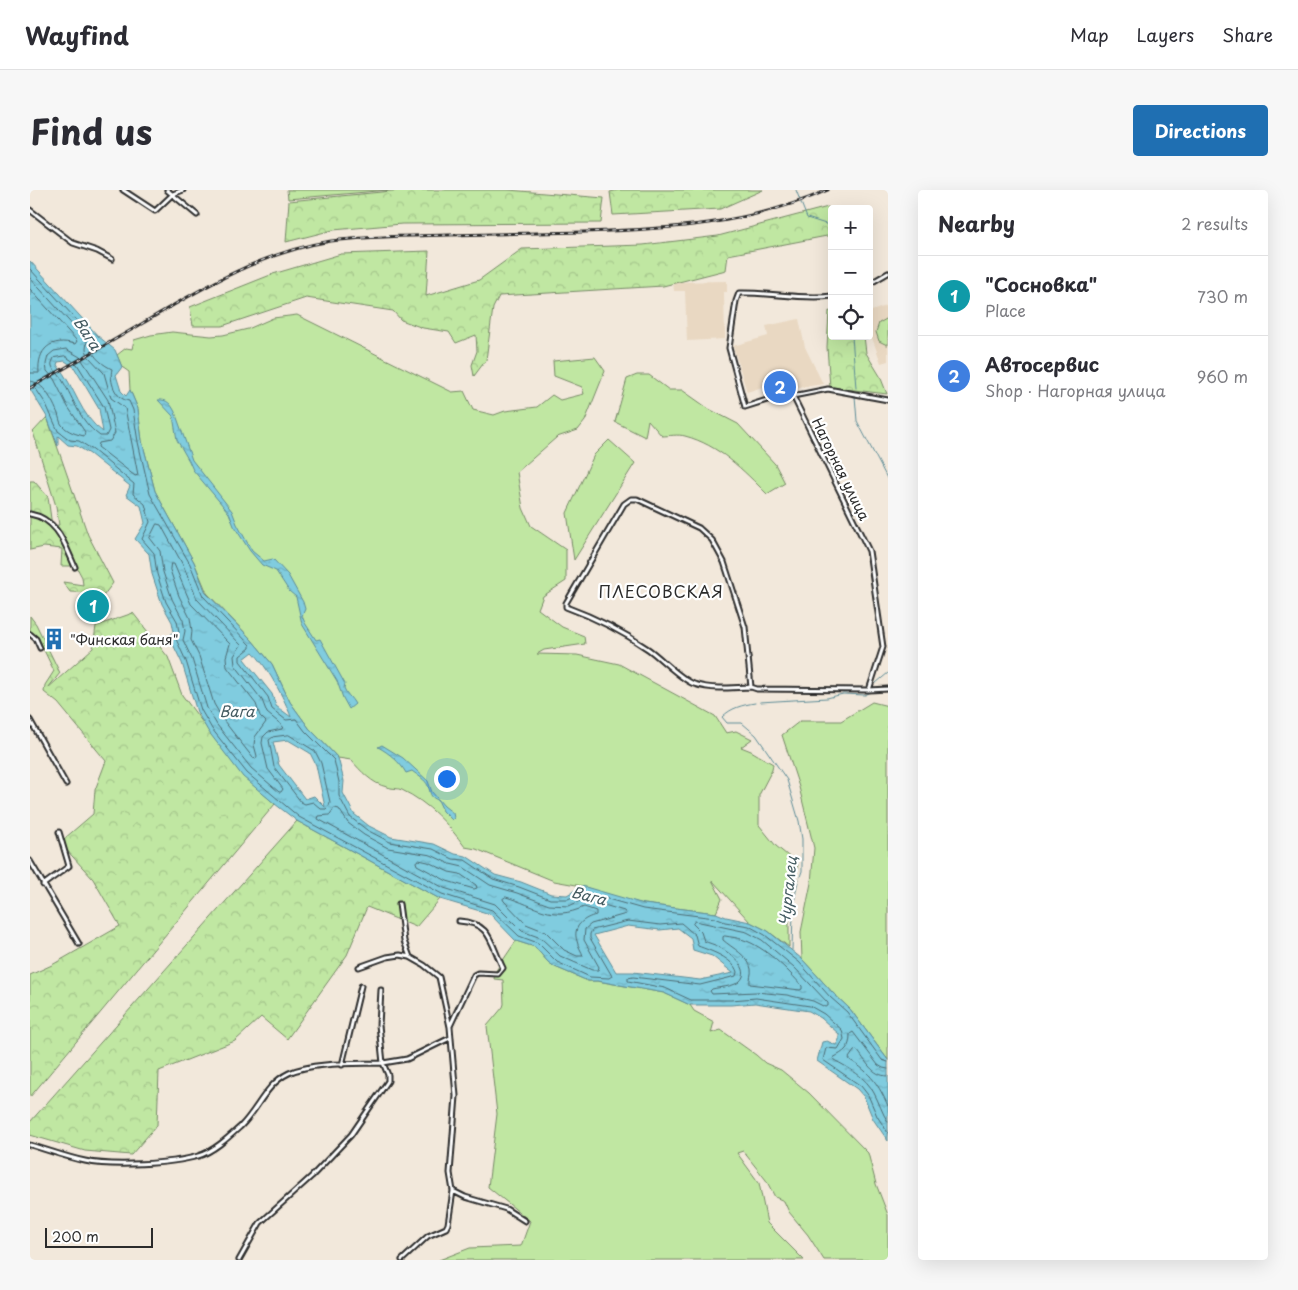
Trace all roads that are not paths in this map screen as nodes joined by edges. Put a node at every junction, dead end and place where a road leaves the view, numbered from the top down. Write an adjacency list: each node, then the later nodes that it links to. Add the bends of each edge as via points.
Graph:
1 (123, 190): 4 (street, via 155,211)
2 (167, 190): 4 (street)
3 (183, 190): 4 (street)
4 (173, 194): 6 (street)
5 (30, 210): 7 (street, via 73,243)
6 (197, 215)
7 (112, 259)
8 (888, 273): 9 (street)
9 (873, 282)
10 (828, 296): 11 (street, via 805,298 739,293 736,301 729,348 745,406 789,393)
11 (792, 396): 12 (street, via 828,389); 19 (street, Нагорная улица, via 869,551 883,647)
12 (888, 400)
13 (30, 514): 14 (street, via 58,530)
14 (75, 567)
15 (30, 634): 16 (street)
16 (40, 648)
17 (751, 687): 17 (street, via 713,688 692,683 620,631 566,607 624,504 637,499 699,528 712,540 724,562 745,627); 19 (street)
18 (888, 689): 19 (street)
19 (869, 690)
20 (30, 720): 21 (street)
21 (66, 784)
22 (59, 832): 24 (street, via 69,866)
23 (30, 860): 24 (street)
24 (43, 885): 27 (street)
25 (399, 904): 28 (street, via 404,941)
26 (459, 922): 32 (street, via 472,922 487,933 503,968 498,974 474,975)
27 (80, 944)
28 (410, 957): 29 (street, via 387,956); 32 (street, via 439,978)
29 (359, 968)
30 (361, 986): 35 (street)
31 (381, 990): 34 (street, via 379,1025)
32 (450, 1027): 33 (street)
33 (450, 1038): 34 (street, via 407,1059); 37 (street, via 456,1096 450,1174)
34 (383, 1063): 35 (street); 39 (street, via 388,1081 350,1135 312,1176 260,1223)
35 (342, 1064): 36 (street, via 290,1073 276,1081 242,1125 198,1156 105,1164)
36 (30, 1145)
37 (454, 1191): 38 (street, via 506,1209); 40 (street, via 446,1228 428,1236)
38 (525, 1221)
39 (239, 1260)
40 (402, 1260)

